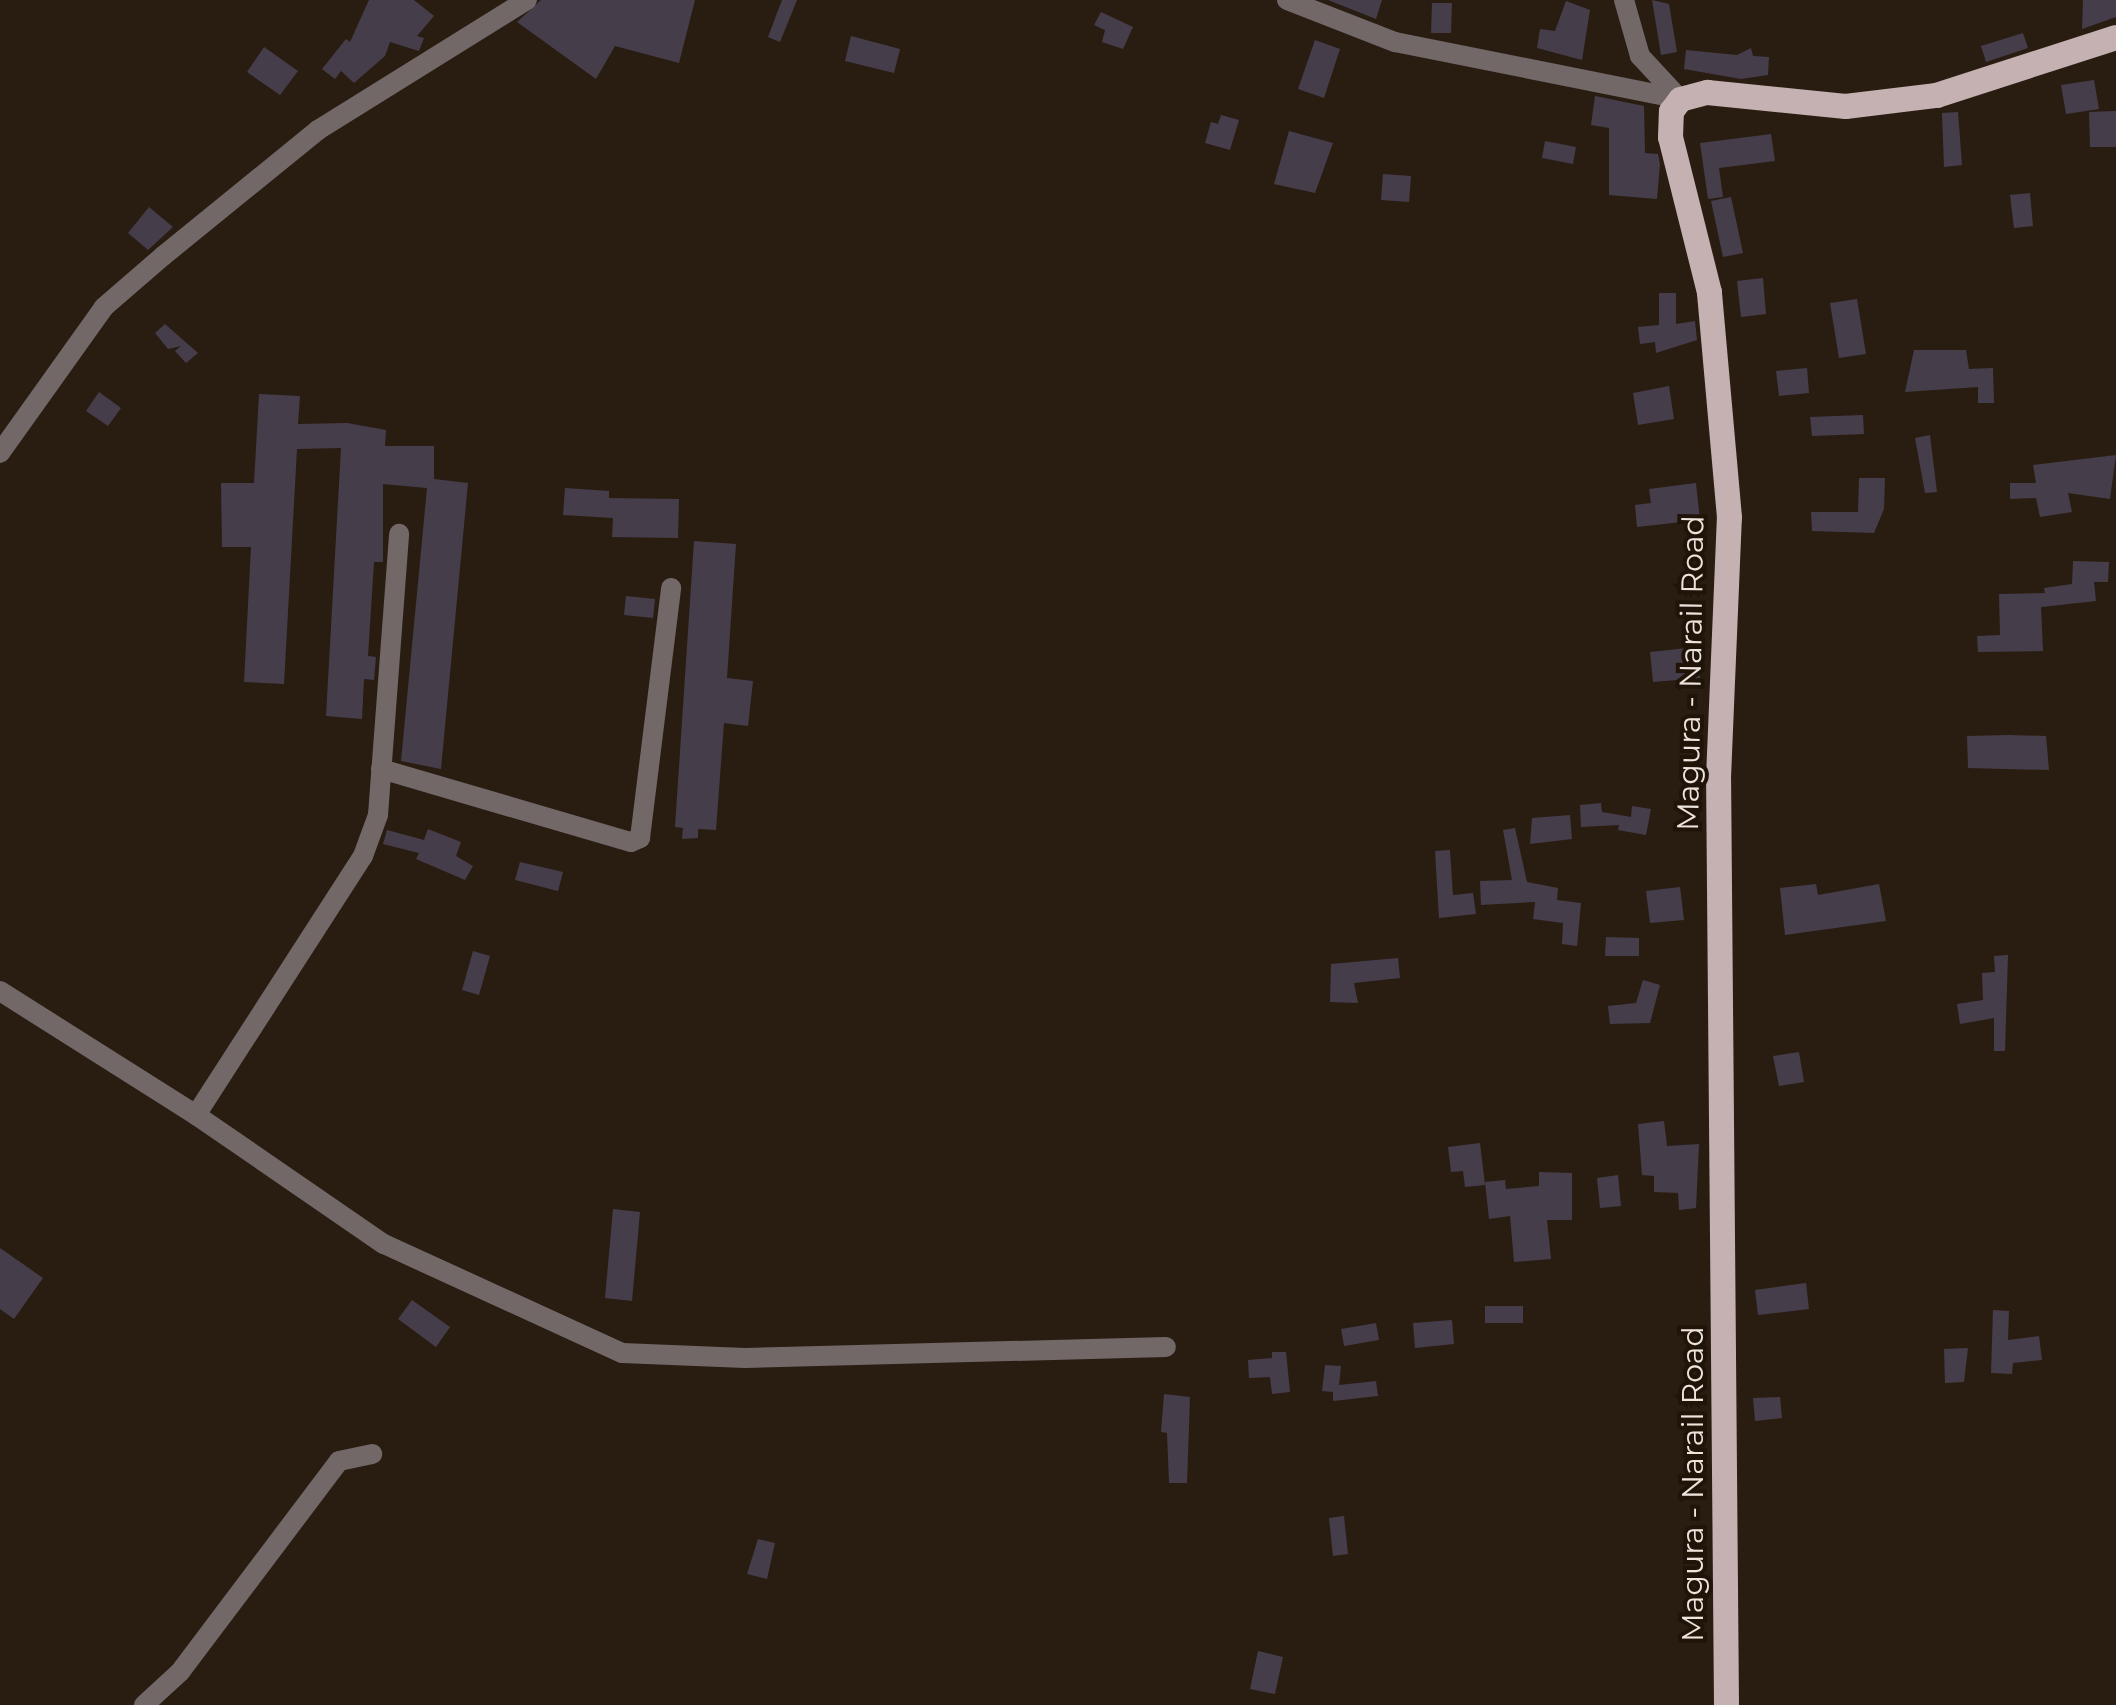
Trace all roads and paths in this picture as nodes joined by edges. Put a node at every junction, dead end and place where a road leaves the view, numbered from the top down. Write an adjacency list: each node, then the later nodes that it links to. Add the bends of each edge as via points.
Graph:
1 (528, 0): 6 (street, via 318,130 148,268 104,307)
2 (1287, 0): 5 (street, via 1394,42)
3 (1624, 0): 5 (street, via 1640,56)
4 (2116, 37): 5 (main road, via 1936,95 1845,106 1707,92)
5 (1680, 98): 15 (main road, Magura - Narail Road, via 1671,111 1670,137 1709,292 1729,517 1718,777)
6 (0, 453)
7 (399, 534): 9 (street)
8 (671, 588): 9 (street, via 640,838 631,842)
9 (381, 770): 11 (street, via 378,815 363,856)
10 (0, 992): 11 (street)
11 (196, 1115): 12 (street, via 384,1244 622,1353 744,1358)
12 (1166, 1348)
13 (372, 1454): 14 (street, via 339,1461 180,1672)
14 (144, 1705)
15 (1726, 1705)

